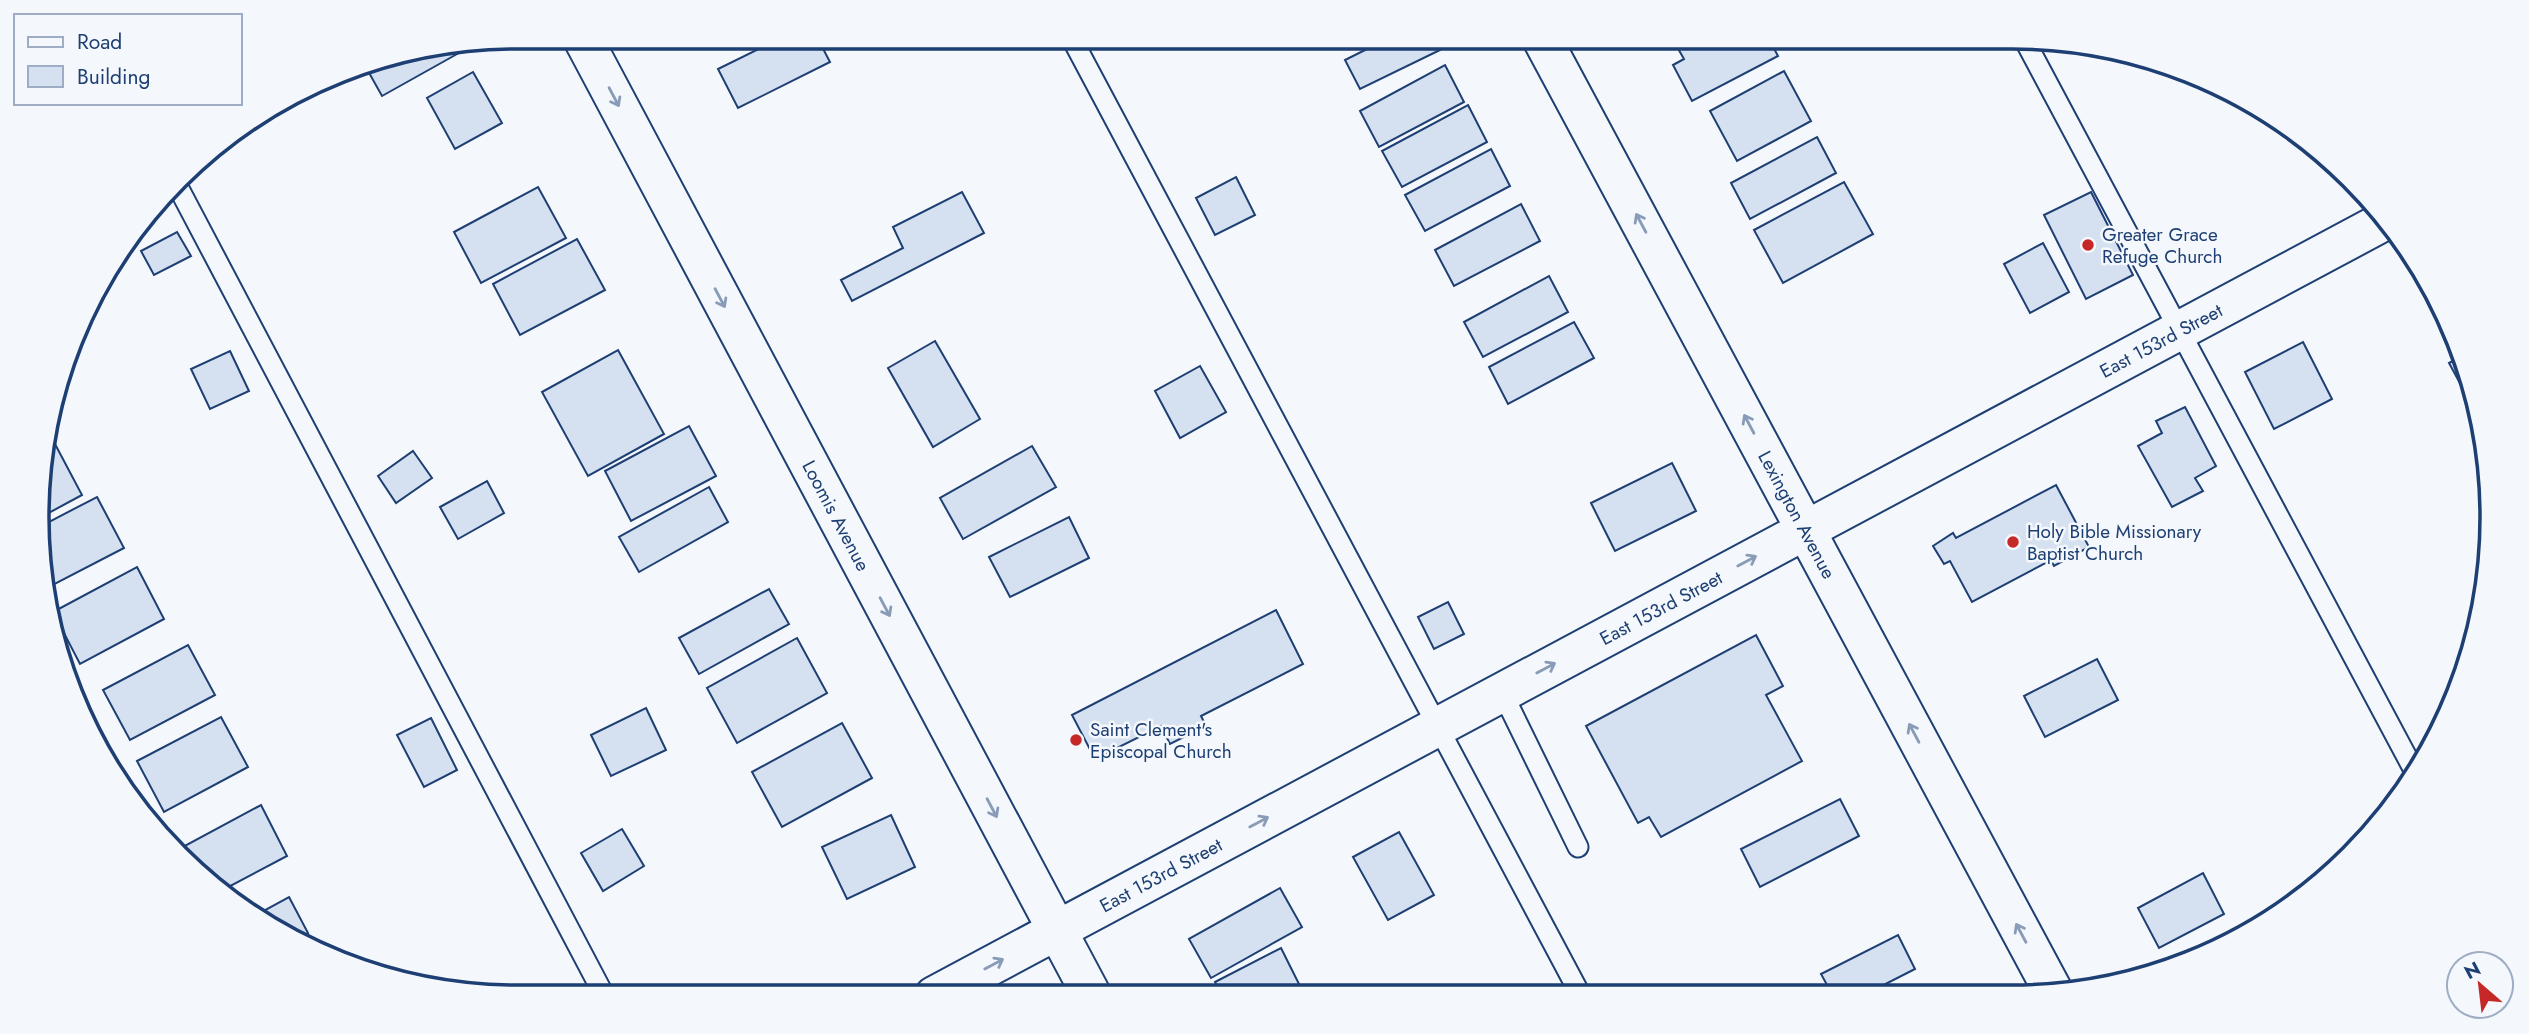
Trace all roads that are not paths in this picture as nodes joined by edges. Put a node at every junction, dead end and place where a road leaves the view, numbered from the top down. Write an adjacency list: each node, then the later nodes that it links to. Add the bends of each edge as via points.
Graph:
1 (588, 49): 13 (street, Loomis Avenue, one-way to 13)
2 (1077, 49): 10 (lane)
3 (1547, 49): 8 (street, Lexington Avenue, one-way to 3)
4 (2030, 50): 7 (lane)
5 (181, 192): 15 (lane)
6 (2377, 225): 7 (street, East 153rd Street)
7 (2180, 330): 8 (street, East 153rd Street); 11 (lane)
8 (1805, 530): 9 (street, East 153rd Street, one-way to 8); 14 (street, Lexington Avenue, one-way to 8)
9 (1502, 692): 10 (street, East 153rd Street); 12 (lane)
10 (1438, 727): 13 (street, East 153rd Street, one-way to 10); 18 (lane)
11 (2410, 763)
12 (1578, 847)
13 (1057, 930): 16 (street, East 153rd Street, one-way to 13); 17 (street, Loomis Avenue)
14 (2049, 983)
15 (599, 985)
16 (954, 985)
17 (1086, 985)
18 (1575, 985)

